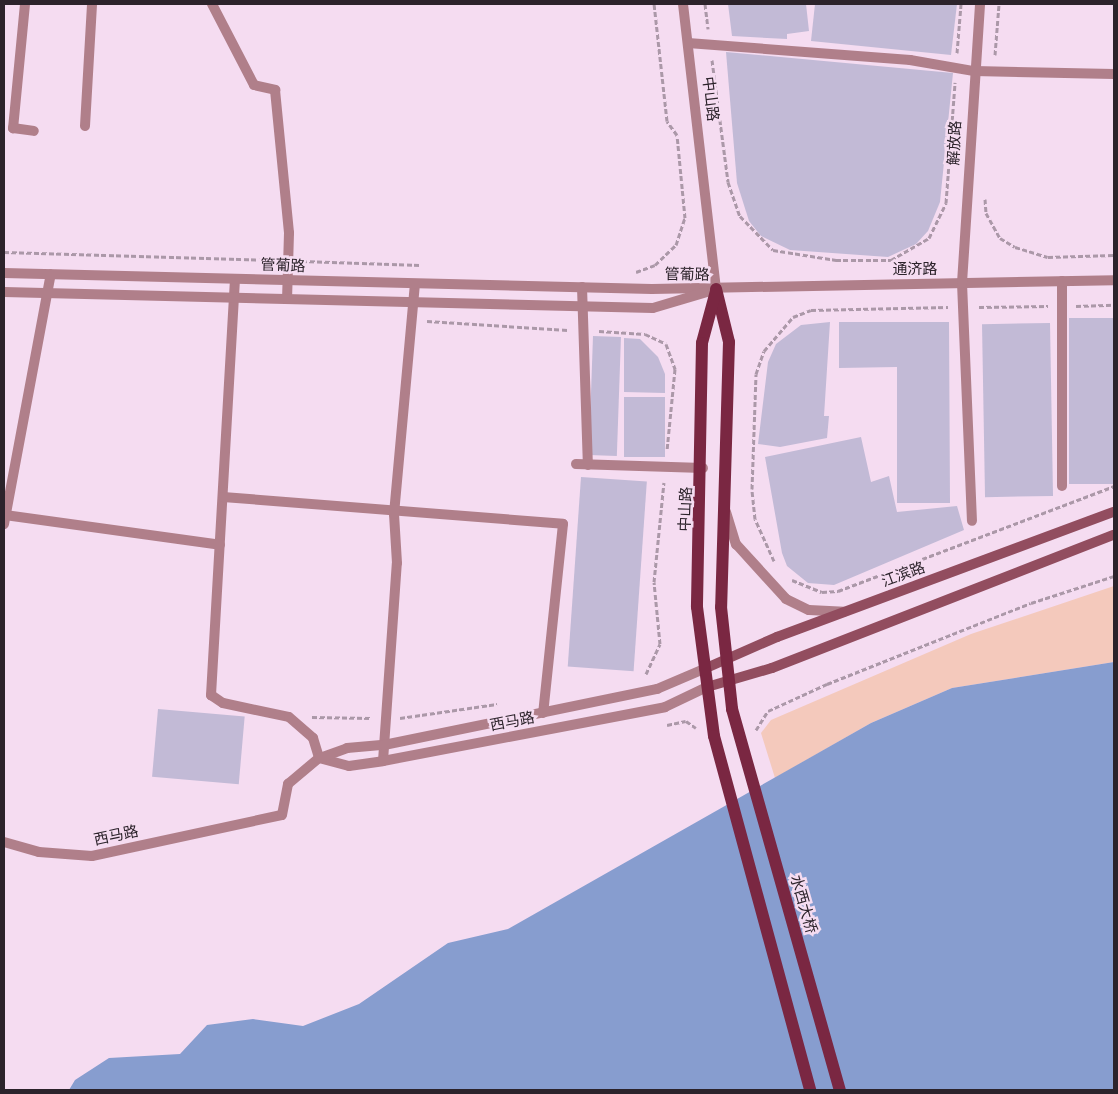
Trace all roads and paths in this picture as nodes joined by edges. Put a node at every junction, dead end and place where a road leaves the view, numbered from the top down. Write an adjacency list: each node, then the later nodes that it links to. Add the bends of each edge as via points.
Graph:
1 (25, 4): 17 (street, via 12,128)
2 (92, 4): 16 (street)
3 (212, 4): 21 (street, via 254,85 274,90)
4 (654, 4): 25 (path, via 667,121 677,136 685,218 676,245 655,265)
5 (683, 4): 10 (street, 中山路)
6 (705, 4): 11 (path)
7 (961, 4): 12 (path)
8 (980, 4): 14 (street, 解放路)
9 (999, 4): 13 (path)
10 (688, 43): 11 (street); 33 (street, 中山路)
11 (710, 45): 12 (street, via 910,60); 12 (path, via 728,182 740,216 773,250 836,260 891,260 929,238 946,203)
12 (956, 68): 14 (street)
13 (994, 70): 14 (street); 15 (street)
14 (974, 71): 31 (street, 解放路)
15 (1114, 74)
16 (84, 126)
17 (34, 131)
18 (984, 189): 20 (path, via 990,222 1000,238 1015,247 1048,257)
19 (4, 252): 21 (path)
20 (1114, 255)
21 (288, 260): 22 (path); 27 (street)
22 (426, 266)
23 (4, 272): 24 (street, 管葡路)
24 (51, 274): 26 (street, 管葡路); 35 (street)
25 (629, 274)
26 (235, 278): 27 (street, 管葡路); 36 (street)
27 (288, 280): 30 (street, 管葡路); 37 (street)
28 (1114, 280): 29 (street, 通济路)
29 (1062, 281): 31 (street, 通济路); 41 (street)
30 (415, 284): 32 (street, 管葡路); 38 (street)
31 (962, 284): 33 (street, 通济路); 42 (street, 解放路)
32 (582, 287): 33 (street, 管葡路); 40 (street)
33 (716, 289): 40 (street, 管葡路, via 653,308); 48 (main road, 中山路, via 702,343); 52 (main road, 中山路, via 729,342)
34 (4, 292): 35 (street, 管葡路)
35 (47, 293): 36 (street, 管葡路); 55 (street)
36 (234, 298): 37 (street, 管葡路); 51 (street)
37 (287, 299): 38 (street, 管葡路)
38 (413, 303): 40 (street, 管葡路); 43 (street)
39 (1114, 305): 41 (path)
40 (583, 306): 44 (street)
41 (1062, 306): 42 (path); 49 (street)
42 (963, 307): 56 (street, 解放路); 59 (path, via 811,310 794,317 764,351 756,374 754,509 764,544)
43 (412, 320): 44 (path); 54 (street)
44 (584, 330): 46 (street); 47 (path, via 645,334 666,344 675,369)
45 (576, 464): 46 (street)
46 (588, 464): 47 (street)
47 (666, 467): 48 (street); 65 (path, via 654,582 660,644 647,674)
48 (703, 468): 64 (main road, 中山路, via 697,607)
49 (1062, 486)
50 (1114, 486): 60 (path, via 838,591 806,588)
51 (223, 497): 54 (street); 58 (street)
52 (724, 506): 62 (street, via 736,544 786,599 809,610); 63 (main road, 中山路, via 721,607)
53 (1114, 512): 62 (main road, 江滨路)
54 (394, 514): 69 (street, via 562,524); 71 (street, via 398,563)
55 (4, 519): 58 (street)
56 (972, 520)
57 (1114, 536): 66 (main road, via 772,668)
58 (220, 545): 70 (street, via 211,695 223,703)
59 (781, 568)
60 (786, 574)
61 (1114, 576): 72 (path, via 1031,603 827,684 768,711)
62 (845, 612): 63 (main road, 江滨路)
63 (728, 658): 64 (main road, 江滨路); 66 (main road, 中山路)
64 (704, 669): 67 (main road, 中山路); 69 (street, 西马路, via 657,689)
65 (637, 676)
66 (729, 677): 67 (main road); 74 (main road, 中山路)
67 (707, 687): 78 (street, 西马路, via 665,707); 80 (main road, 中山路, via 713,732)
68 (509, 702): 71 (path)
69 (543, 712): 76 (street, 西马路)
70 (289, 716): 71 (path); 77 (street, via 313,738)
71 (386, 718): 76 (street)
72 (758, 722)
73 (659, 726): 75 (path, via 686,721)
74 (737, 726): 81 (main road, 水西大桥)
75 (700, 735)
76 (384, 745): 77 (street, 西马路, via 347,748); 78 (street)
77 (319, 758): 78 (street, 西马路, via 349,766); 79 (street, 西马路, via 288,784 282,814 92,856 39,852)
78 (383, 761)
79 (4, 842)
80 (810, 1090)
81 (840, 1090)

